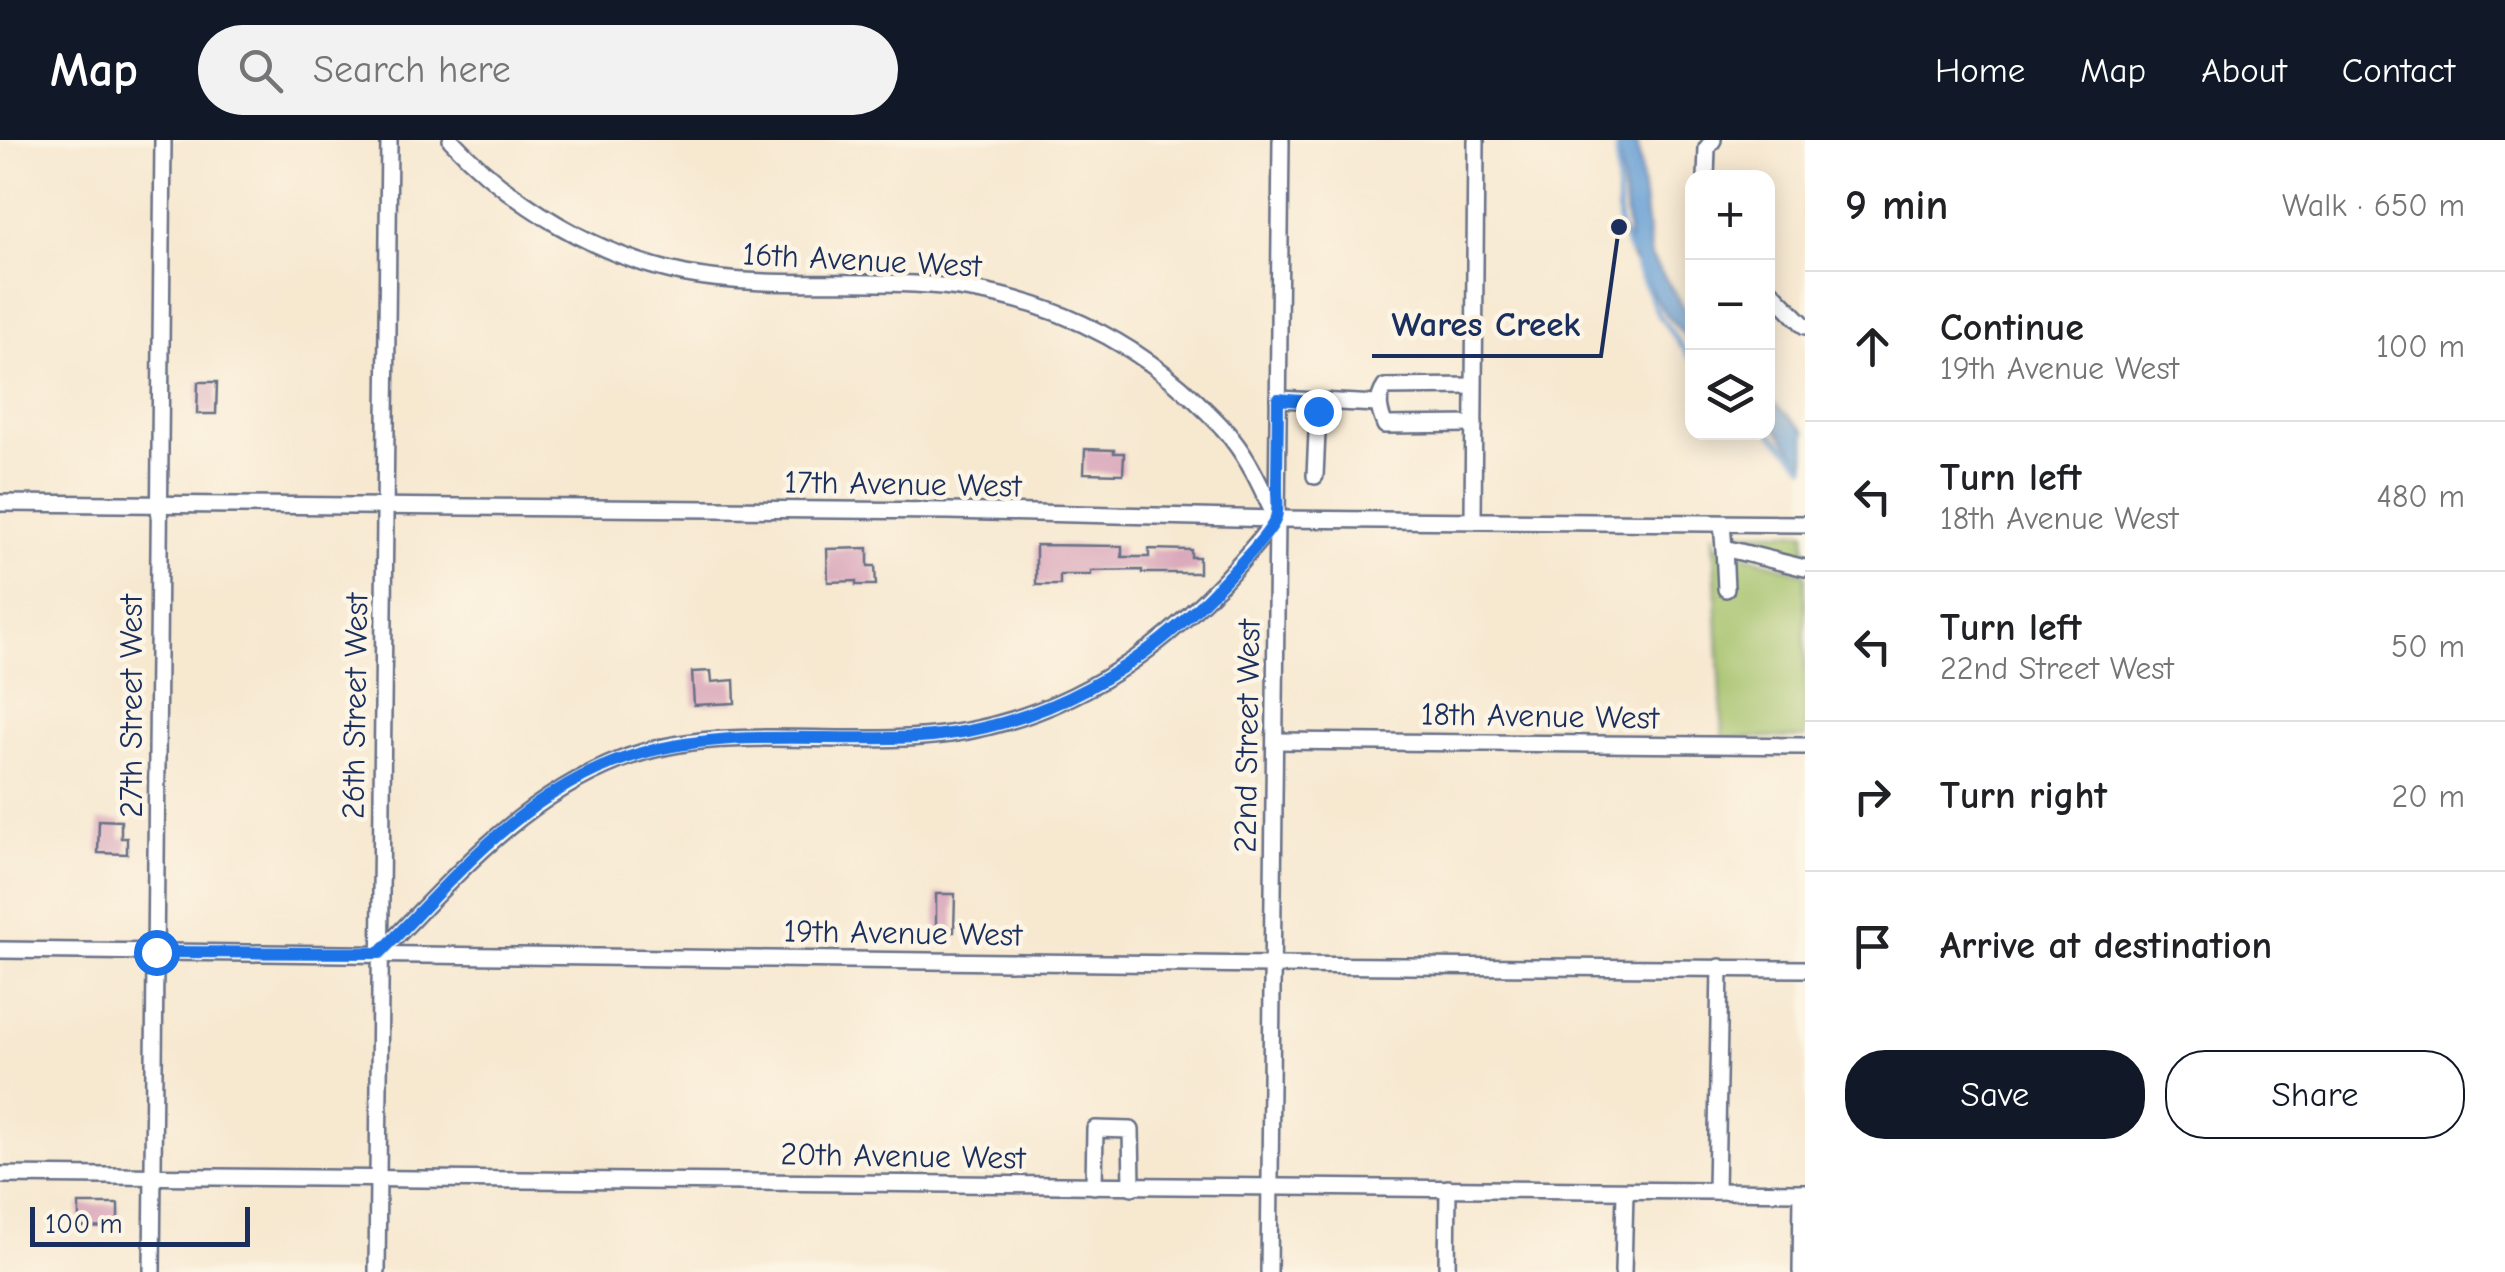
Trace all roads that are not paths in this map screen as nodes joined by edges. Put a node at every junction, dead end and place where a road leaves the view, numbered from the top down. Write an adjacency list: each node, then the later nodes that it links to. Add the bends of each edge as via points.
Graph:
1 (163, 140): 17 (street, 27th Street West)
2 (390, 140): 18 (street, 26th Street West)
3 (452, 140): 19 (street, 16th Avenue West, via 553,221 668,270 755,282 968,289 1061,314 1147,359 1211,416 1232,438)
4 (1280, 140): 11 (street, 22nd Street West)
5 (1476, 140): 10 (street)
6 (1712, 140): 7 (street)
7 (1707, 170)
8 (1775, 295): 9 (street)
9 (1805, 326)
10 (1473, 386): 13 (street, via 1385,387); 14 (street)
11 (1278, 399): 12 (street); 19 (street, 22nd Street West)
12 (1322, 403): 13 (street); 15 (street)
13 (1378, 404): 14 (street, via 1385,425)
14 (1474, 424): 20 (street)
15 (1315, 476)
16 (0, 502): 17 (street, 17th Avenue West)
17 (160, 505): 18 (street, 17th Avenue West); 29 (street, 27th Street West)
18 (384, 508): 19 (street, 17th Avenue West); 30 (street, 26th Street West)
19 (1276, 518): 20 (street, 17th Avenue West); 26 (street, 22nd Street West); 30 (street, via 1184,621 1124,668 1061,703 952,734 738,738 623,759 556,791 510,824)
20 (1473, 519): 21 (street, 17th Avenue West)
21 (1722, 524): 22 (street, 17th Avenue West); 23 (street)
22 (1805, 524)
23 (1724, 548): 24 (street); 25 (street)
24 (1805, 568)
25 (1726, 589)
26 (1275, 741): 27 (street, 18th Avenue West); 31 (street, 22nd Street West)
27 (1805, 746)
28 (0, 950): 29 (street, 19th Avenue West)
29 (156, 952): 30 (street, 19th Avenue West); 35 (street, 27th Street West)
30 (380, 953): 31 (street, 19th Avenue West); 36 (street, 26th Street West)
31 (1272, 965): 32 (street, 19th Avenue West); 39 (street, 22nd Street West)
32 (1720, 968): 33 (street, 19th Avenue West); 42 (street)
33 (1805, 969)
34 (0, 1175): 35 (street, 20th Avenue West)
35 (153, 1176): 36 (street, 20th Avenue West); 44 (street, 27th Street West)
36 (379, 1179): 37 (street, 20th Avenue West); 45 (street, 26th Street West)
37 (1094, 1186): 38 (street, 20th Avenue West); 38 (street, via 1095,1129 1132,1130)
38 (1132, 1186): 39 (street, 20th Avenue West)
39 (1270, 1188): 40 (street, 20th Avenue West); 46 (street, 22nd Street West)
40 (1448, 1188): 41 (street, 20th Avenue West); 47 (street)
41 (1624, 1191): 42 (street, 20th Avenue West); 48 (street)
42 (1716, 1191): 43 (street, 20th Avenue West)
43 (1803, 1192): 49 (street)
44 (152, 1272)
45 (377, 1272)
46 (1268, 1272)
47 (1446, 1272)
48 (1624, 1272)
49 (1801, 1272)

